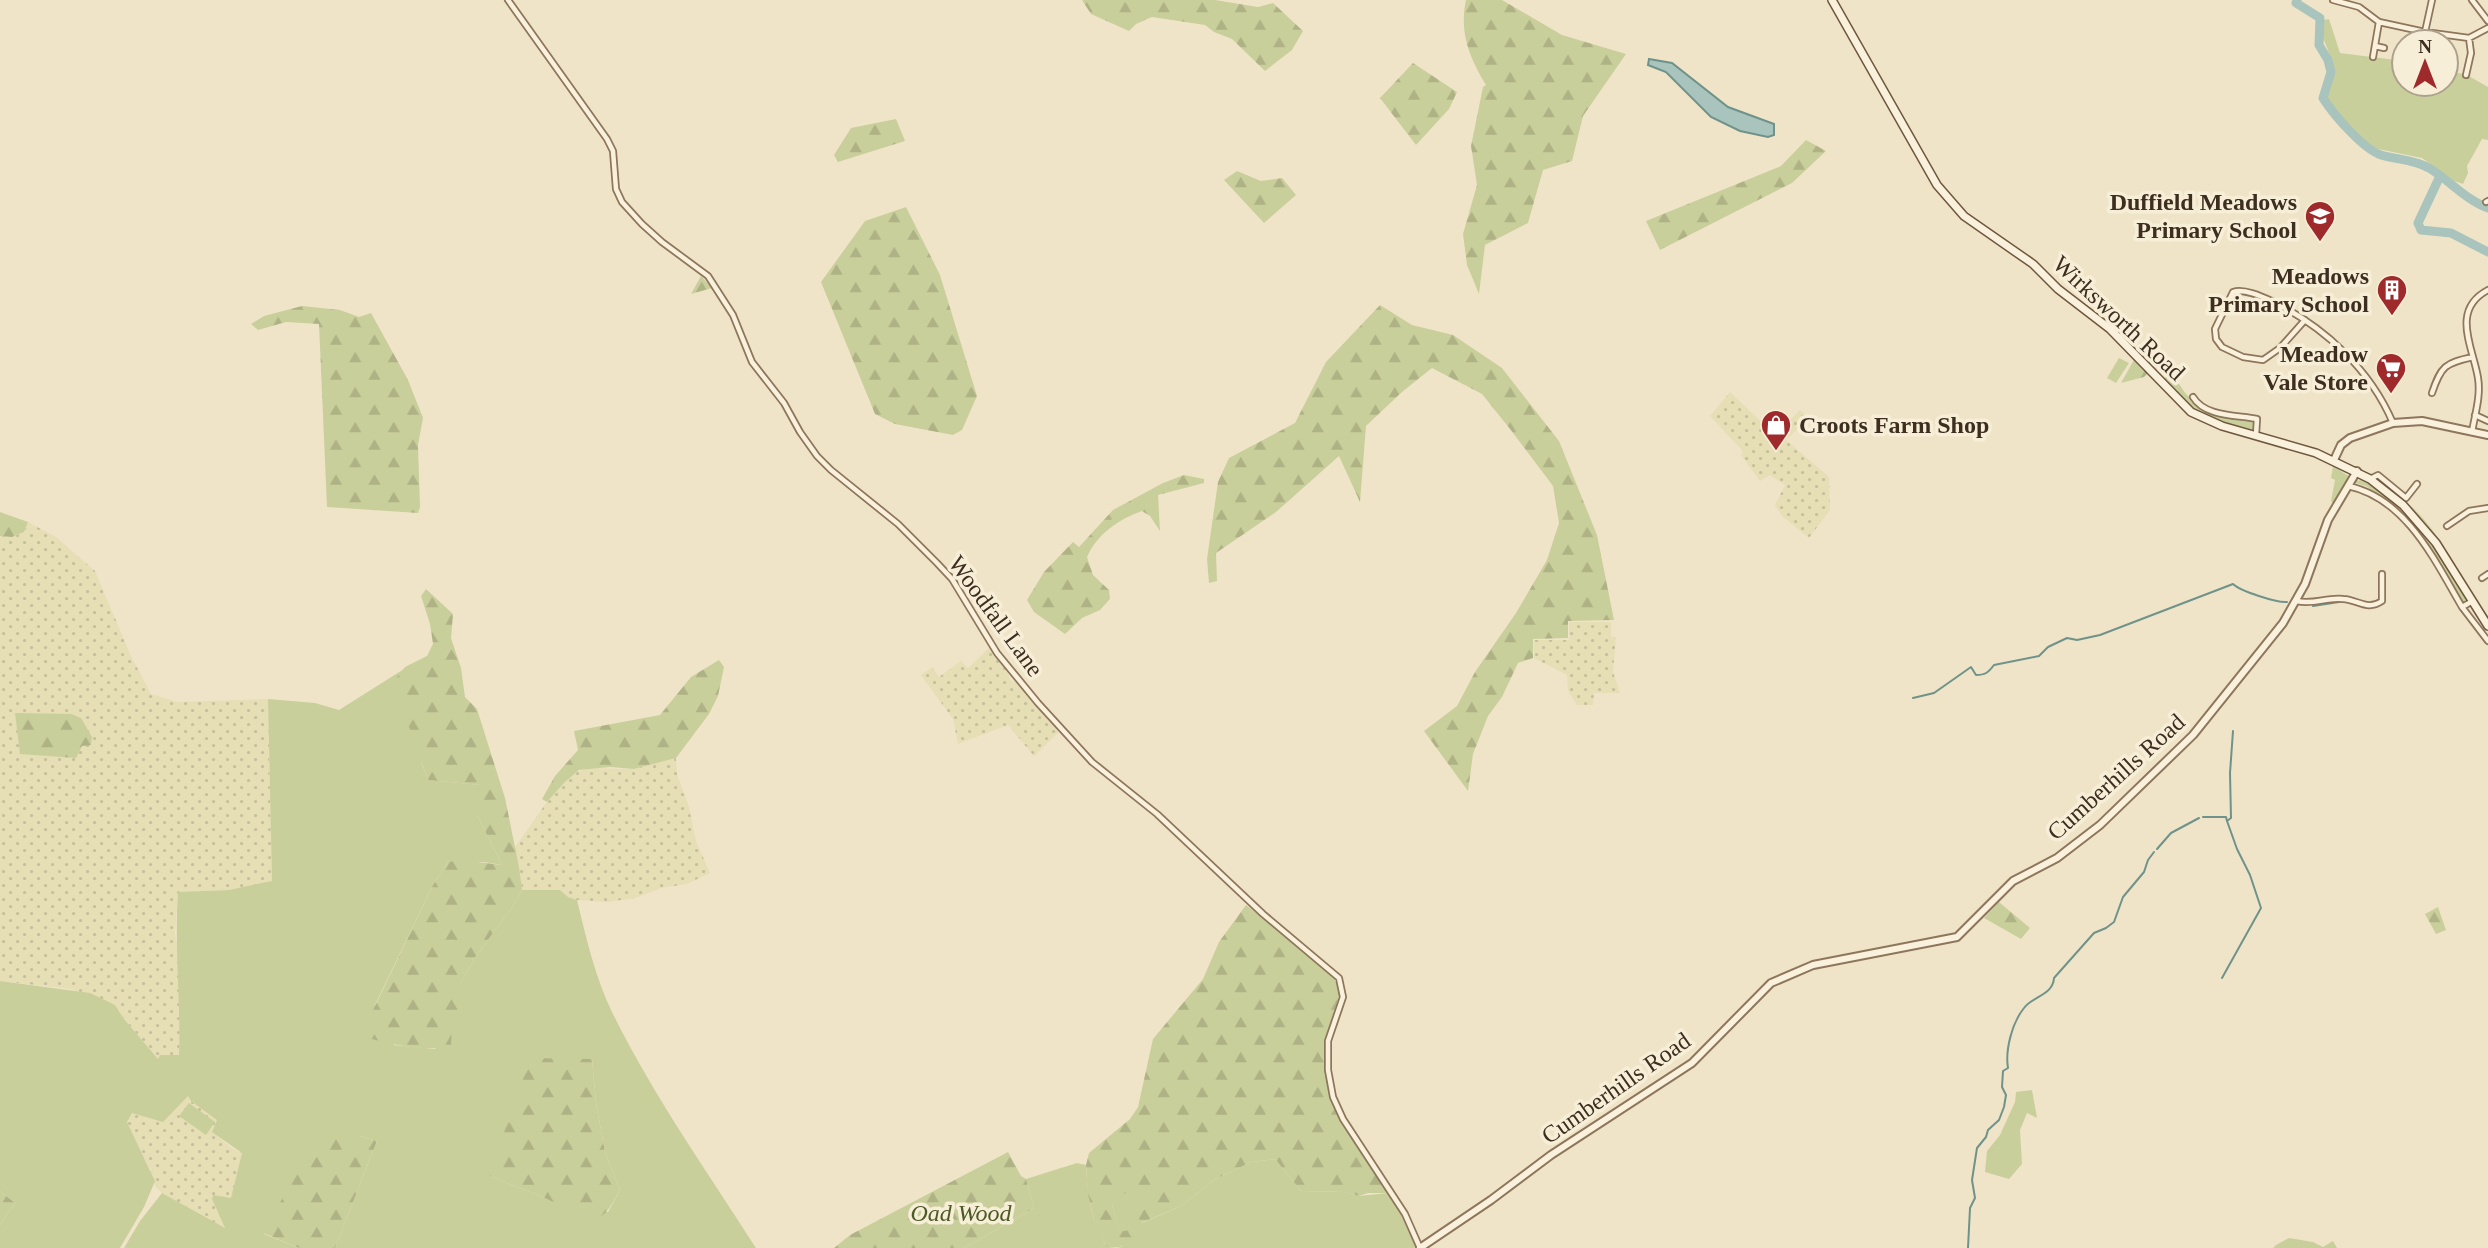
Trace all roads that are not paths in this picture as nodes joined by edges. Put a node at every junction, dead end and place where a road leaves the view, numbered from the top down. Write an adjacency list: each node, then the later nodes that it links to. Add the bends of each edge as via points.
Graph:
1 (508, 0): 47 (street, Woodfall Lane, via 607,139 613,151 615,189 622,202 642,225 708,276 733,315 752,362 817,456 898,524 944,571 997,653 1092,762 1157,814 1339,978 1343,997 1328,1041 1333,1097 1405,1214)
2 (1832, 0): 28 (main road, Wirksworth Road, via 1937,185 1964,216 2033,264 2110,329 2191,412)
3 (2333, 0): 7 (street)
4 (2363, 0): 7 (street)
5 (2432, 0): 11 (street)
6 (2472, 0): 8 (street)
7 (2359, 7): 9 (street)
8 (2488, 21)
9 (2379, 22): 10 (street); 15 (street)
10 (2407, 28)
11 (2426, 28)
12 (2488, 28): 14 (street)
13 (2460, 37): 14 (street)
14 (2469, 38): 18 (street)
15 (2375, 46): 16 (street); 17 (street)
16 (2385, 48)
17 (2373, 57)
18 (2466, 75)
19 (2488, 290): 21 (street, via 2474,301 2467,315)
20 (2305, 320): 20 (street, via 2263,297 2238,290 2229,298 2215,330 2216,339 2243,357 2269,358); 26 (street, via 2356,364)
21 (2473, 357): 22 (street, via 2441,369); 24 (street, via 2480,379)
22 (2433, 395)
23 (2193, 397): 28 (street, via 2197,404 2215,411 2257,419)
24 (2475, 415): 25 (street); 27 (street)
25 (2488, 421)
26 (2393, 423): 27 (street, via 2422,421); 30 (street, via 2350,438)
27 (2472, 432): 29 (street)
28 (2256, 435): 30 (main road, Wirksworth Road)
29 (2488, 435)
30 (2334, 460): 31 (main road, Wirksworth Road)
31 (2357, 471): 32 (main road, Wirksworth Road); 34 (street, Cumberhills Road)
32 (2370, 479): 33 (street, via 2378,475 2406,498); 35 (main road, Wirksworth Road)
33 (2417, 484)
34 (2348, 486): 37 (street, via 2368,490); 42 (street, Cumberhills Road, via 2328,520)
35 (2404, 507): 37 (street); 43 (main road, Wirksworth Road, via 2436,543)
36 (2488, 508): 38 (street, via 2469,510)
37 (2398, 514): 44 (street, via 2420,538)
38 (2447, 526)
39 (2382, 574): 42 (street, via 2382,601 2375,606 2347,599)
40 (2488, 574): 41 (street)
41 (2482, 578)
42 (2297, 601): 47 (street, Cumberhills Road, via 2262,652 2193,735 2100,825 2057,858 2013,881 1957,937 1813,965 1771,983 1692,1063)
43 (2471, 602): 44 (street); 45 (main road, Wirksworth Road)
44 (2462, 607): 46 (street)
45 (2488, 626)
46 (2488, 641)
47 (1420, 1248)

